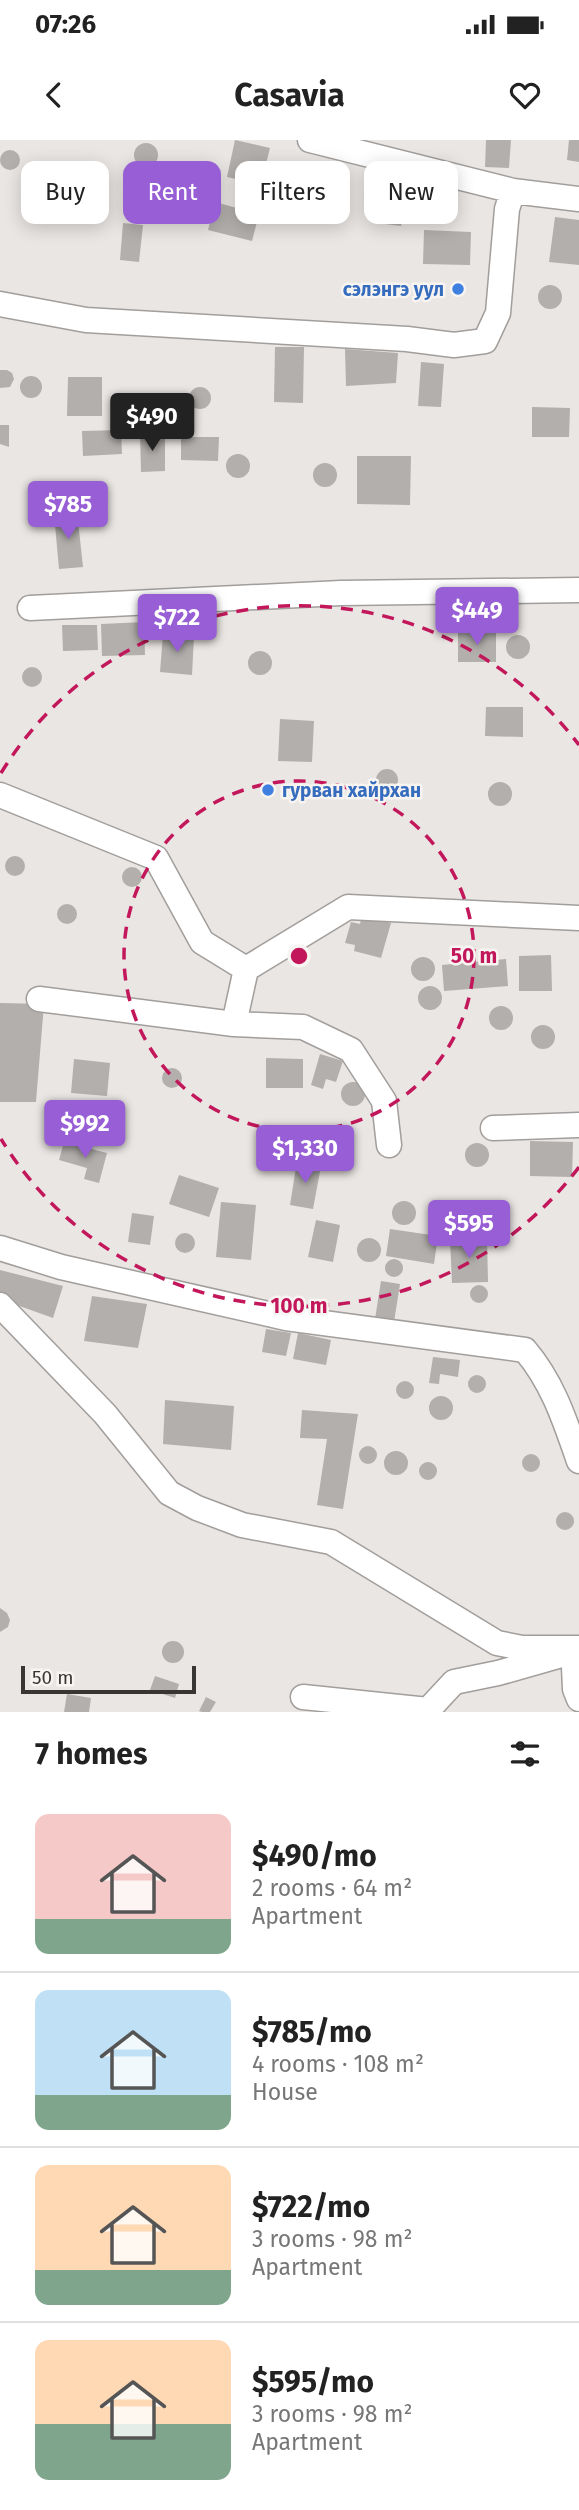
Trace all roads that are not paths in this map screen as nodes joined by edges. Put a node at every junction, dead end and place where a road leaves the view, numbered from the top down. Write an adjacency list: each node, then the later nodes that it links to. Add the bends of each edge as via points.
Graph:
1 (310, 140): 2 (street)
2 (513, 191): 3 (street); 4 (street, via 507,209 498,313 485,341 454,345 86,320)
3 (579, 199)
4 (0, 304)
5 (579, 590): 6 (street, via 341,593)
6 (30, 608)
7 (0, 795): 9 (street, via 156,858 202,942)
8 (579, 919): 9 (street, via 348,907)
9 (246, 970): 11 (street)
10 (39, 999): 11 (street)
11 (234, 1024): 14 (street, via 303,1027 351,1050 384,1101)
12 (579, 1125): 13 (street)
13 (494, 1128)
14 (389, 1145)
15 (0, 1248): 17 (street, via 61,1267 286,1318 525,1350 558,1401)
16 (0, 1306): 18 (street, via 105,1413 169,1493 242,1525 331,1542 497,1643)
17 (579, 1461)
18 (579, 1649): 20 (street, via 454,1682 428,1710)
19 (579, 1660): 21 (street, via 573,1667)
20 (303, 1697)
21 (579, 1699)

